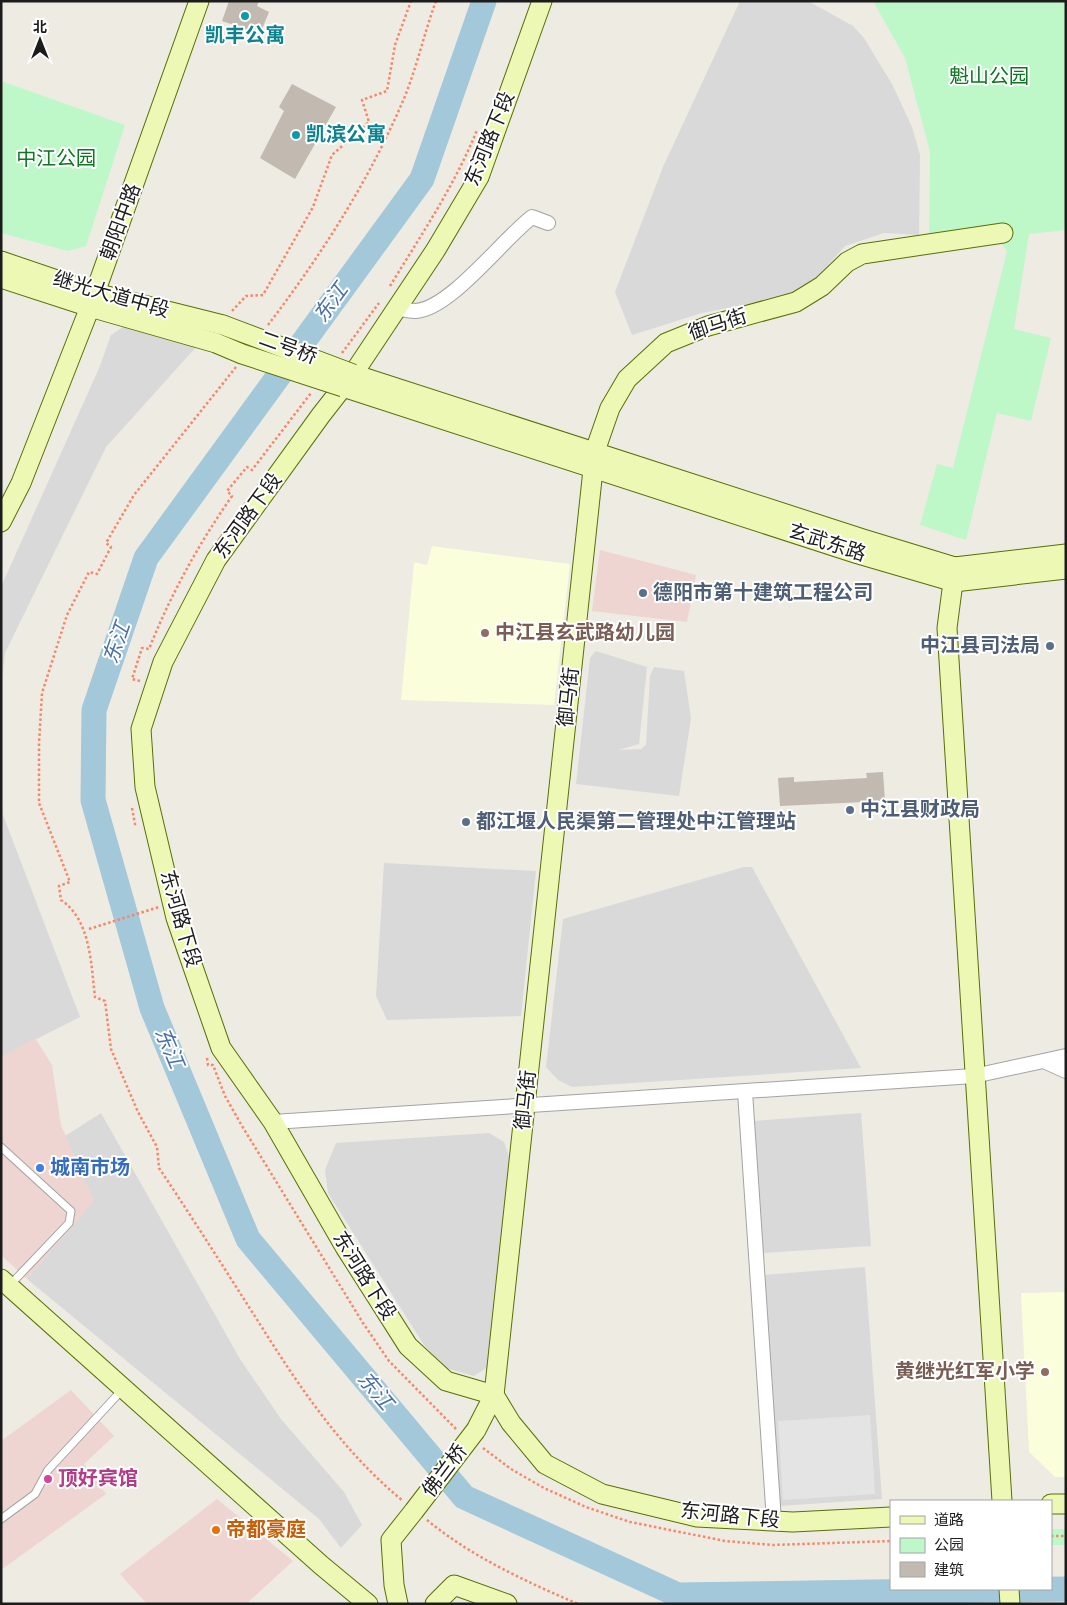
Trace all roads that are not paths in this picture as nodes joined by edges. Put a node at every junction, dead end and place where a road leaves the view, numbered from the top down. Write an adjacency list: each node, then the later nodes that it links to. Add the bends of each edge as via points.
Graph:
1 (199, 1): 7 (street, 朝阳中路)
2 (542, 1): 8 (street, 东河路下段, via 479,176 435,251)
3 (548, 223): 8 (street, via 532,217 447,298 417,311)
4 (1004, 232): 12 (street, 御马街, via 862,254 796,302 708,326 666,343 627,379 610,408)
5 (1, 261): 7 (street, 继光大道中段)
6 (1, 278): 7 (street, 继光大道中段)
7 (93, 300): 9 (street, 继光大道中段); 10 (street, 继光大道中段); 13 (street, 朝阳中路, via 20,483)
8 (390, 303): 11 (street, 东河路下段)
9 (221, 324): 11 (street, 二号桥, bridge)
10 (216, 343): 11 (street, 二号桥, bridge, via 242,354)
11 (348, 380): 12 (street, 玄武东路); 23 (street, 东河路下段, via 216,560 163,662 141,729 145,787 183,936 221,1048)
12 (594, 459): 16 (street, 玄武东路, via 858,554); 22 (street, 御马街)
13 (1, 522)
14 (1066, 554): 16 (street, 玄武东路)
15 (1066, 569): 16 (street, 玄武东路)
16 (954, 574): 20 (street, via 947,628)
17 (1066, 1056): 18 (street)
18 (1046, 1062): 19 (street); 20 (street)
19 (1066, 1071)
20 (974, 1076): 21 (street); 29 (street)
21 (745, 1092): 22 (street); 34 (street)
22 (525, 1106): 23 (street); 27 (street, 御马街)
23 (273, 1122): 27 (street, 东河路下段, via 345,1247 408,1346 446,1381)
24 (1, 1147): 25 (lane, via 71,1210 69,1223)
25 (5, 1283): 26 (street)
26 (124, 1388): 33 (lane, via 48,1470 35,1494); 36 (street)
27 (494, 1395): 28 (street, 御马街); 34 (street, 东河路下段, via 511,1423 545,1464 602,1494 696,1517)
28 (471, 1436): 37 (street, 佛兰桥, bridge, via 391,1540)
29 (1002, 1500)
30 (1052, 1504): 31 (street)
31 (1066, 1504)
32 (890, 1517): 34 (street, 东河路下段)
33 (1, 1519)
34 (774, 1521)
35 (1009, 1590): 40 (street)
36 (368, 1604)
37 (398, 1604)
38 (435, 1604): 39 (street, via 454,1585)
39 (507, 1604)
40 (1010, 1604)

